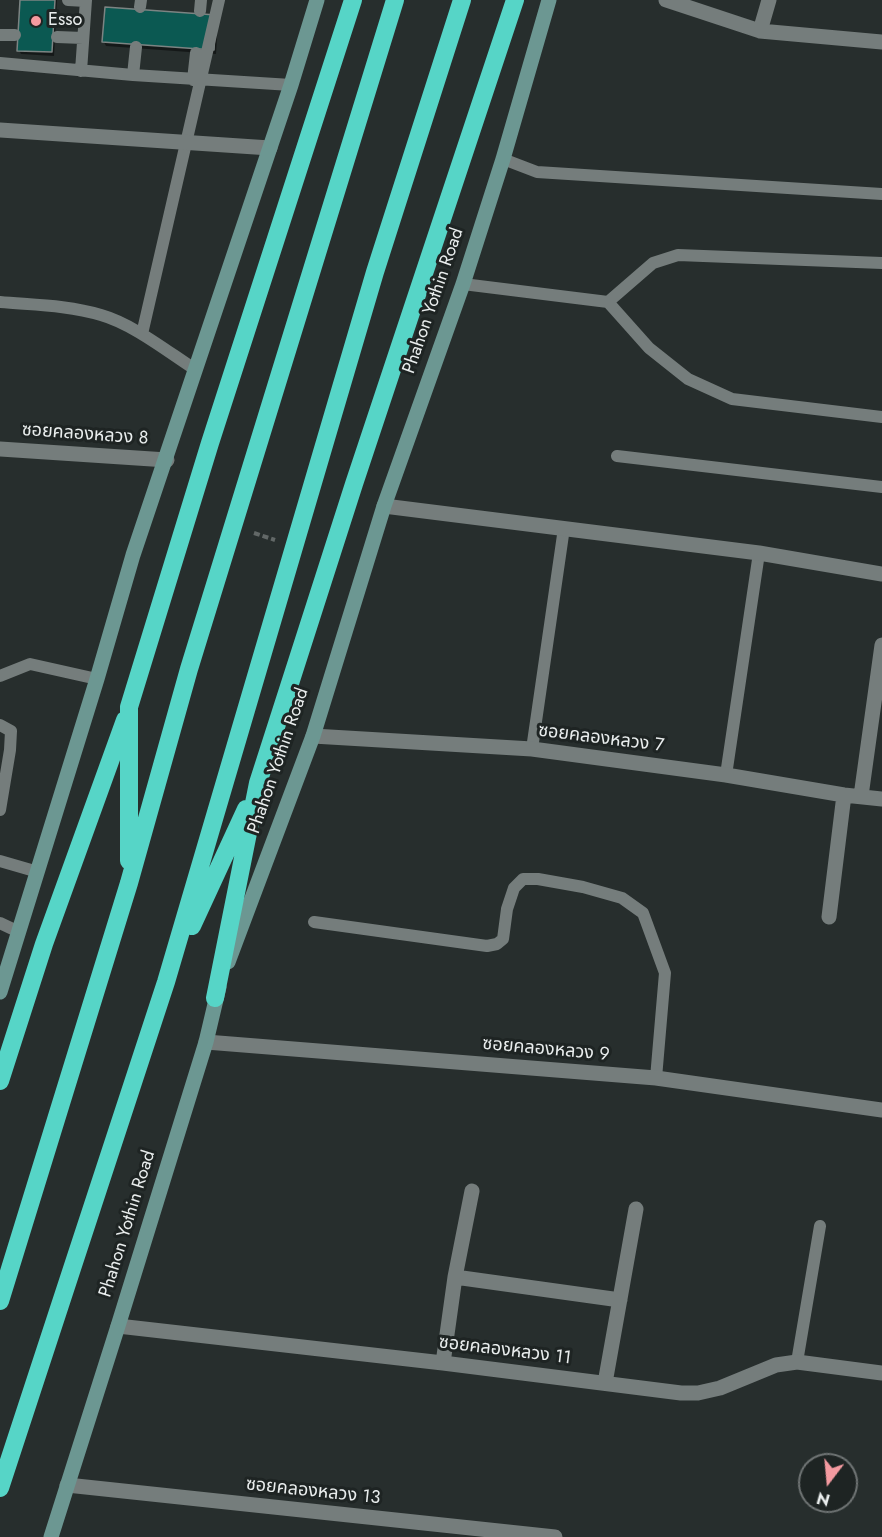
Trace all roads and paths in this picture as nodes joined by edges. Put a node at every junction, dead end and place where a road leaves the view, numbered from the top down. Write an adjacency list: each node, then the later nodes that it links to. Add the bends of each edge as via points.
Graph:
1 (68, 0): 2 (lane)
2 (86, 0): 16 (lane)
3 (219, 0): 23 (lane)
4 (317, 0): 24 (main road)
5 (353, 0): 48 (highway)
6 (395, 0): 60 (highway, via 189,669)
7 (462, 0): 65 (highway, via 375,272)
8 (516, 0): 53 (highway)
9 (549, 0): 28 (main road, Phahon Yothin Road)
10 (666, 0): 12 (street)
11 (769, 0): 12 (street)
12 (760, 31): 17 (street)
13 (0, 34): 14 (lane)
14 (15, 35)
15 (57, 37): 16 (lane)
16 (83, 38): 21 (lane)
17 (882, 42)
18 (136, 47): 22 (lane)
19 (196, 53): 23 (lane)
20 (0, 63): 21 (lane)
21 (81, 71): 22 (lane)
22 (134, 75): 23 (lane)
23 (197, 80): 24 (lane); 26 (lane)
24 (291, 86): 27 (main road)
25 (0, 130): 26 (street)
26 (186, 142): 27 (street); 34 (lane)
27 (270, 148): 35 (main road)
28 (503, 159): 29 (lane, via 537,172); 31 (main road, Phahon Yothin Road)
29 (882, 194)
30 (882, 263): 33 (lane, via 678,255 653,263)
31 (463, 285): 33 (lane); 41 (main road, Phahon Yothin Road)
32 (0, 302): 34 (lane, via 102,315)
33 (608, 302): 36 (lane, via 650,348 688,379 732,399)
34 (142, 334): 35 (lane)
35 (196, 370): 39 (main road)
36 (882, 417)
37 (0, 449): 39 (street, ซอยคลองหลวง 8)
38 (617, 456): 40 (lane)
39 (167, 460): 47 (main road, via 133,555)
40 (882, 487)
41 (384, 506): 42 (street); 50 (main road, Phahon Yothin Road)
42 (564, 528): 43 (street); 51 (lane)
43 (759, 553): 44 (street); 52 (lane)
44 (882, 574)
45 (882, 645): 55 (street)
46 (0, 676): 47 (lane, via 30,663)
47 (98, 679): 59 (main road)
48 (129, 707): 60 (highway); 70 (highway)
49 (0, 725): 57 (lane, via 11,731)
50 (313, 736): 51 (street, ซอยคลองหลวง 7); 67 (main road, Phahon Yothin Road)
51 (532, 749): 52 (street, ซอยคลองหลวง 7)
52 (726, 775): 54 (street, ซอยคลองหลวง 7)
53 (258, 783): 65 (highway); 67 (highway)
54 (844, 795): 55 (street, ซอยคลองหลวง 7); 61 (street)
55 (861, 796): 56 (street, ซอยคลองหลวง 7)
56 (882, 799)
57 (0, 810)
58 (0, 861): 59 (lane)
59 (38, 872): 64 (main road)
60 (129, 883): 77 (highway)
61 (830, 917)
62 (314, 922): 69 (lane, via 487,946 503,939 514,888 523,879 583,887 622,898 643,913 665,973)
63 (0, 923): 64 (lane)
64 (19, 932): 66 (main road)
65 (166, 982): 84 (highway)
66 (0, 992)
67 (215, 998): 68 (main road, Phahon Yothin Road)
68 (206, 1042): 69 (street, ซอยคลองหลวง 9); 78 (main road, Phahon Yothin Road)
69 (656, 1078): 71 (street, ซอยคลองหลวง 9)
70 (0, 1081)
71 (882, 1110)
72 (472, 1191): 75 (street)
73 (636, 1209): 76 (street)
74 (820, 1226): 79 (lane)
75 (455, 1277): 76 (street); 80 (street)
76 (620, 1300): 82 (street)
77 (0, 1301)
78 (118, 1326): 80 (street, ซอยคลองหลวง 11); 83 (main road, Phahon Yothin Road)
79 (797, 1362): 81 (street, ซอยคลองหลวง 11); 82 (street, ซอยคลองหลวง 11, via 776,1365 698,1393)
80 (443, 1363): 82 (street, ซอยคลองหลวง 11)
81 (882, 1373)
82 (605, 1383)
83 (67, 1485): 85 (main road, Phahon Yothin Road); 86 (street, ซอยคลองหลวง 13)
84 (0, 1488)
85 (51, 1537)
86 (555, 1537)

